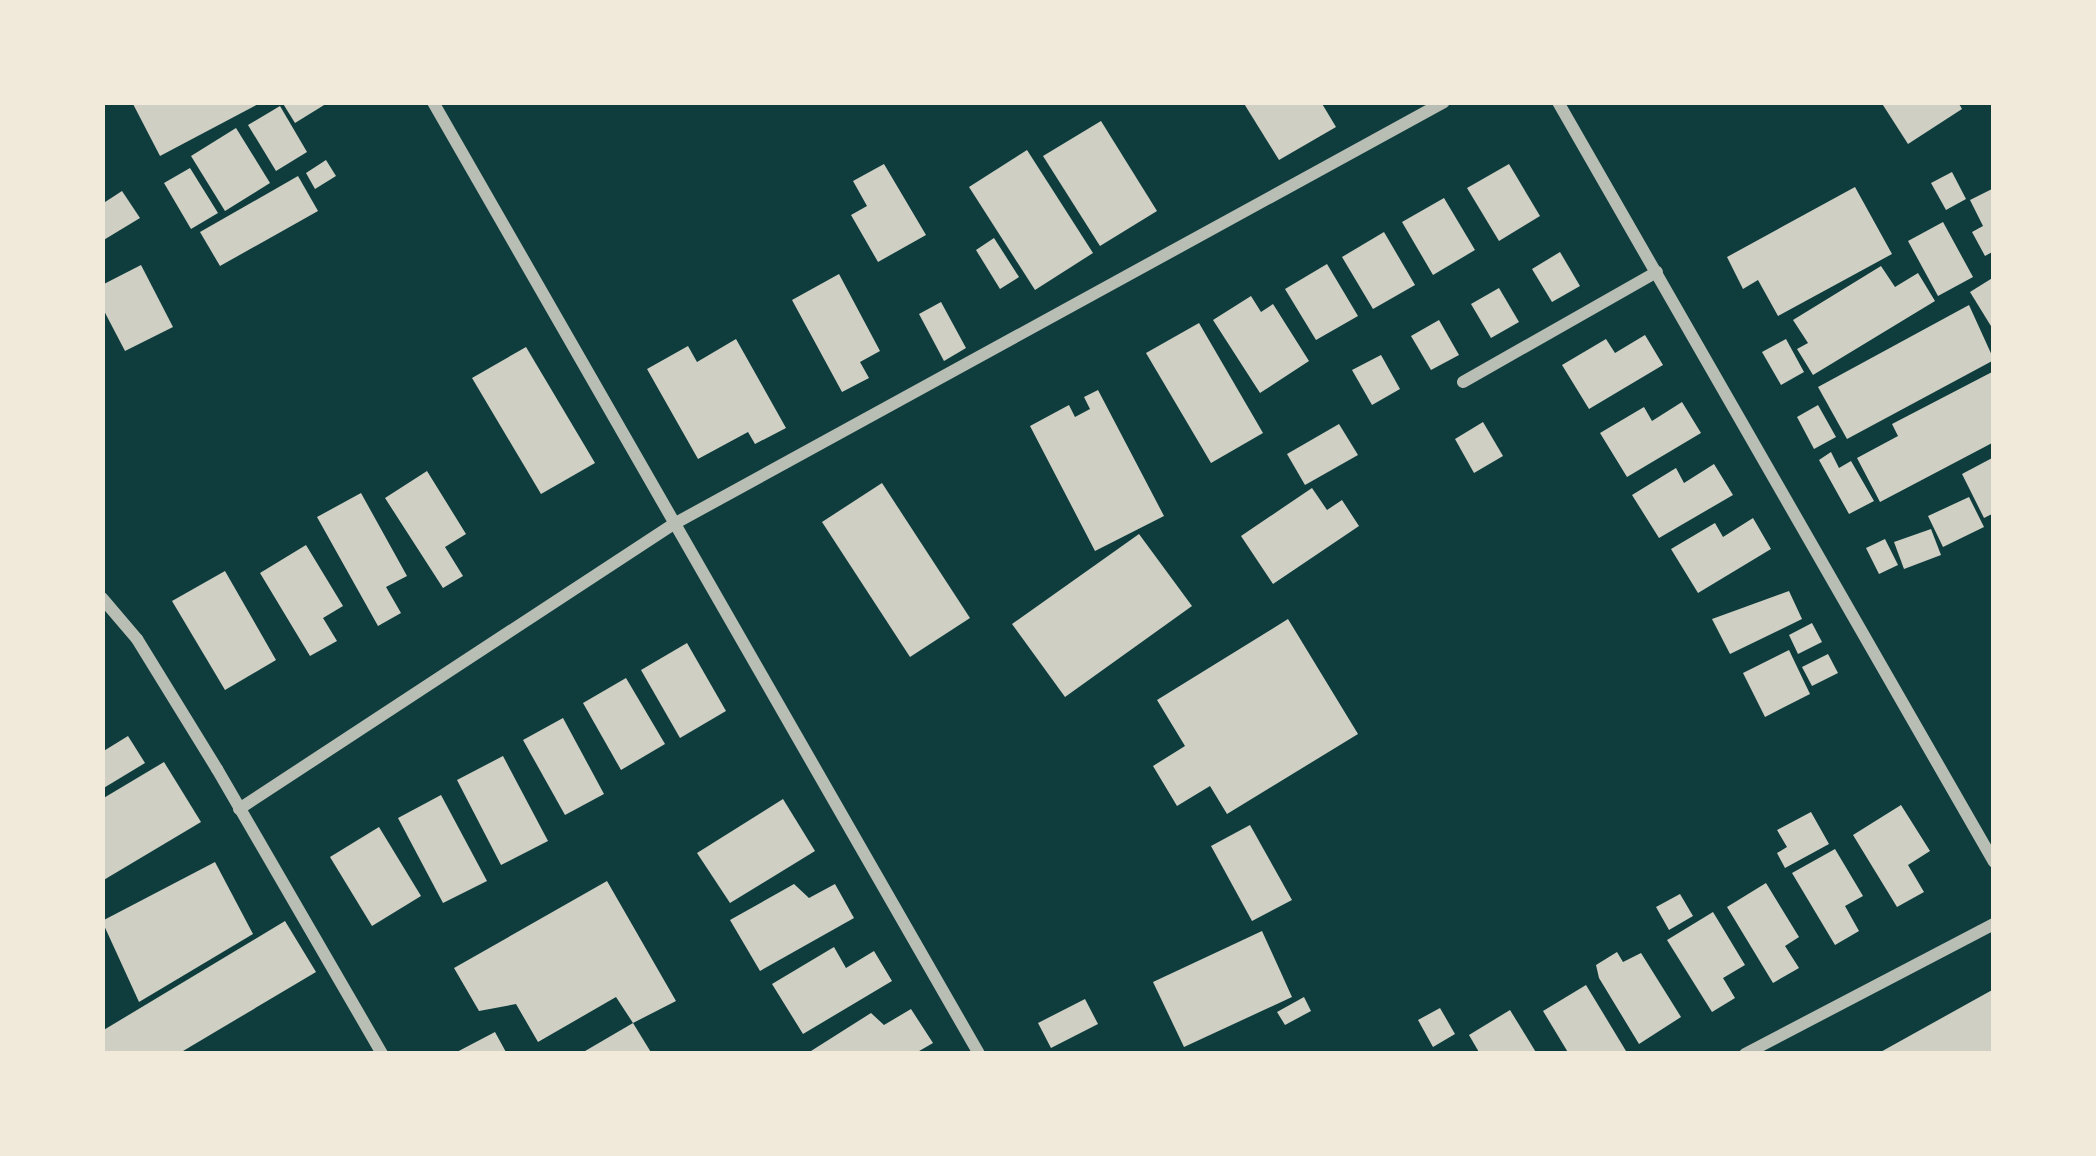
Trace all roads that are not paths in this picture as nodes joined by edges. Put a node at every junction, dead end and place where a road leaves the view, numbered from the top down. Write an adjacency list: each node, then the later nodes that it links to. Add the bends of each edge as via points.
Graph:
1 (433, 102): 6 (street)
2 (1444, 102): 6 (street)
3 (1558, 102): 4 (street)
4 (1657, 272): 5 (street); 9 (street)
5 (1463, 382)
6 (673, 525): 8 (street); 12 (street)
7 (102, 598): 8 (street, via 136,639)
8 (239, 809): 11 (street)
9 (1994, 862)
10 (1994, 924): 13 (street)
11 (382, 1054)
12 (980, 1054)
13 (1745, 1054)

